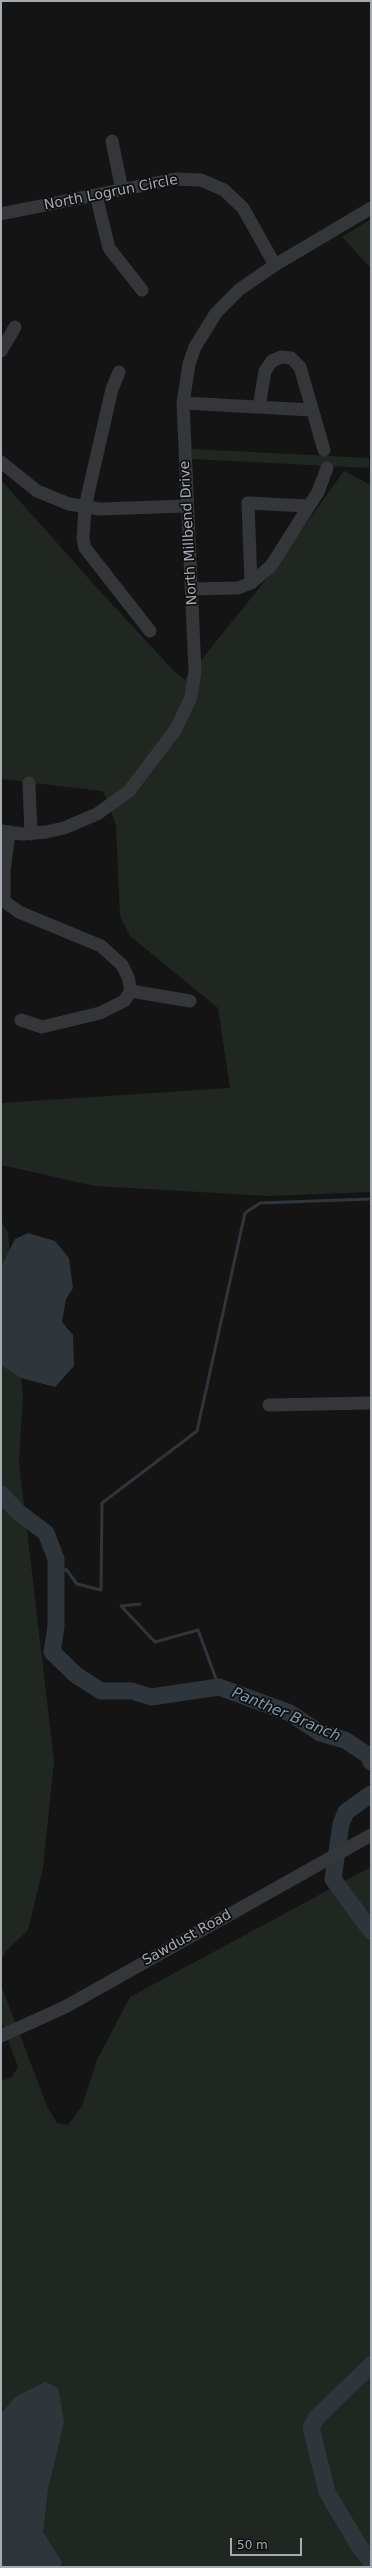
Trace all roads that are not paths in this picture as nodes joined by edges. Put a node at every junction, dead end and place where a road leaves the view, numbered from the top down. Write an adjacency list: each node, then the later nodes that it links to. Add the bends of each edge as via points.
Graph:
1 (112, 141): 2 (street)
2 (122, 190): 3 (street, North Logrun Circle); 6 (street, North Logrun Circle, via 175,179 202,180 213,184 234,198 243,208)
3 (96, 195): 5 (street, North Logrun Circle); 7 (street, via 109,248)
4 (371, 208): 6 (street, North Millbend Drive)
5 (1, 214)
6 (275, 265): 11 (street, North Millbend Drive, via 226,301 204,330 189,364)
7 (142, 290)
8 (15, 328): 9 (street)
9 (1, 351)
10 (119, 372): 19 (street, via 108,405)
11 (183, 403): 12 (street); 17 (street, North Millbend Drive)
12 (259, 407): 13 (street); 13 (street, via 265,371 272,360 281,357 291,358 300,367)
13 (311, 410): 14 (street)
14 (324, 450)
15 (1, 462): 19 (street, via 37,491 69,504)
16 (327, 468): 18 (street, via 318,492)
17 (187, 506): 19 (street, via 119,509); 21 (street, North Millbend Drive)
18 (308, 506): 20 (street, via 271,566); 20 (street, via 248,502)
19 (85, 507): 22 (street, via 83,539 86,548)
20 (251, 583): 21 (street, via 238,588)
21 (192, 589): 25 (street, North Millbend Drive, via 194,685 185,713 168,742 129,790 110,806 64,828)
22 (150, 631)
23 (30, 783): 25 (street)
24 (5, 832): 25 (street, North Millbend Drive); 26 (street)
25 (31, 834)
26 (3, 900): 27 (street, via 19,912 101,946 122,965)
27 (131, 991): 28 (street); 29 (street, via 124,1001 100,1013 42,1027)
28 (190, 1001)
29 (21, 1020)
30 (371, 1403): 31 (street)
31 (269, 1405)
32 (368, 1836): 33 (street, Sawdust Road, via 66,2007)
33 (1, 2036)

